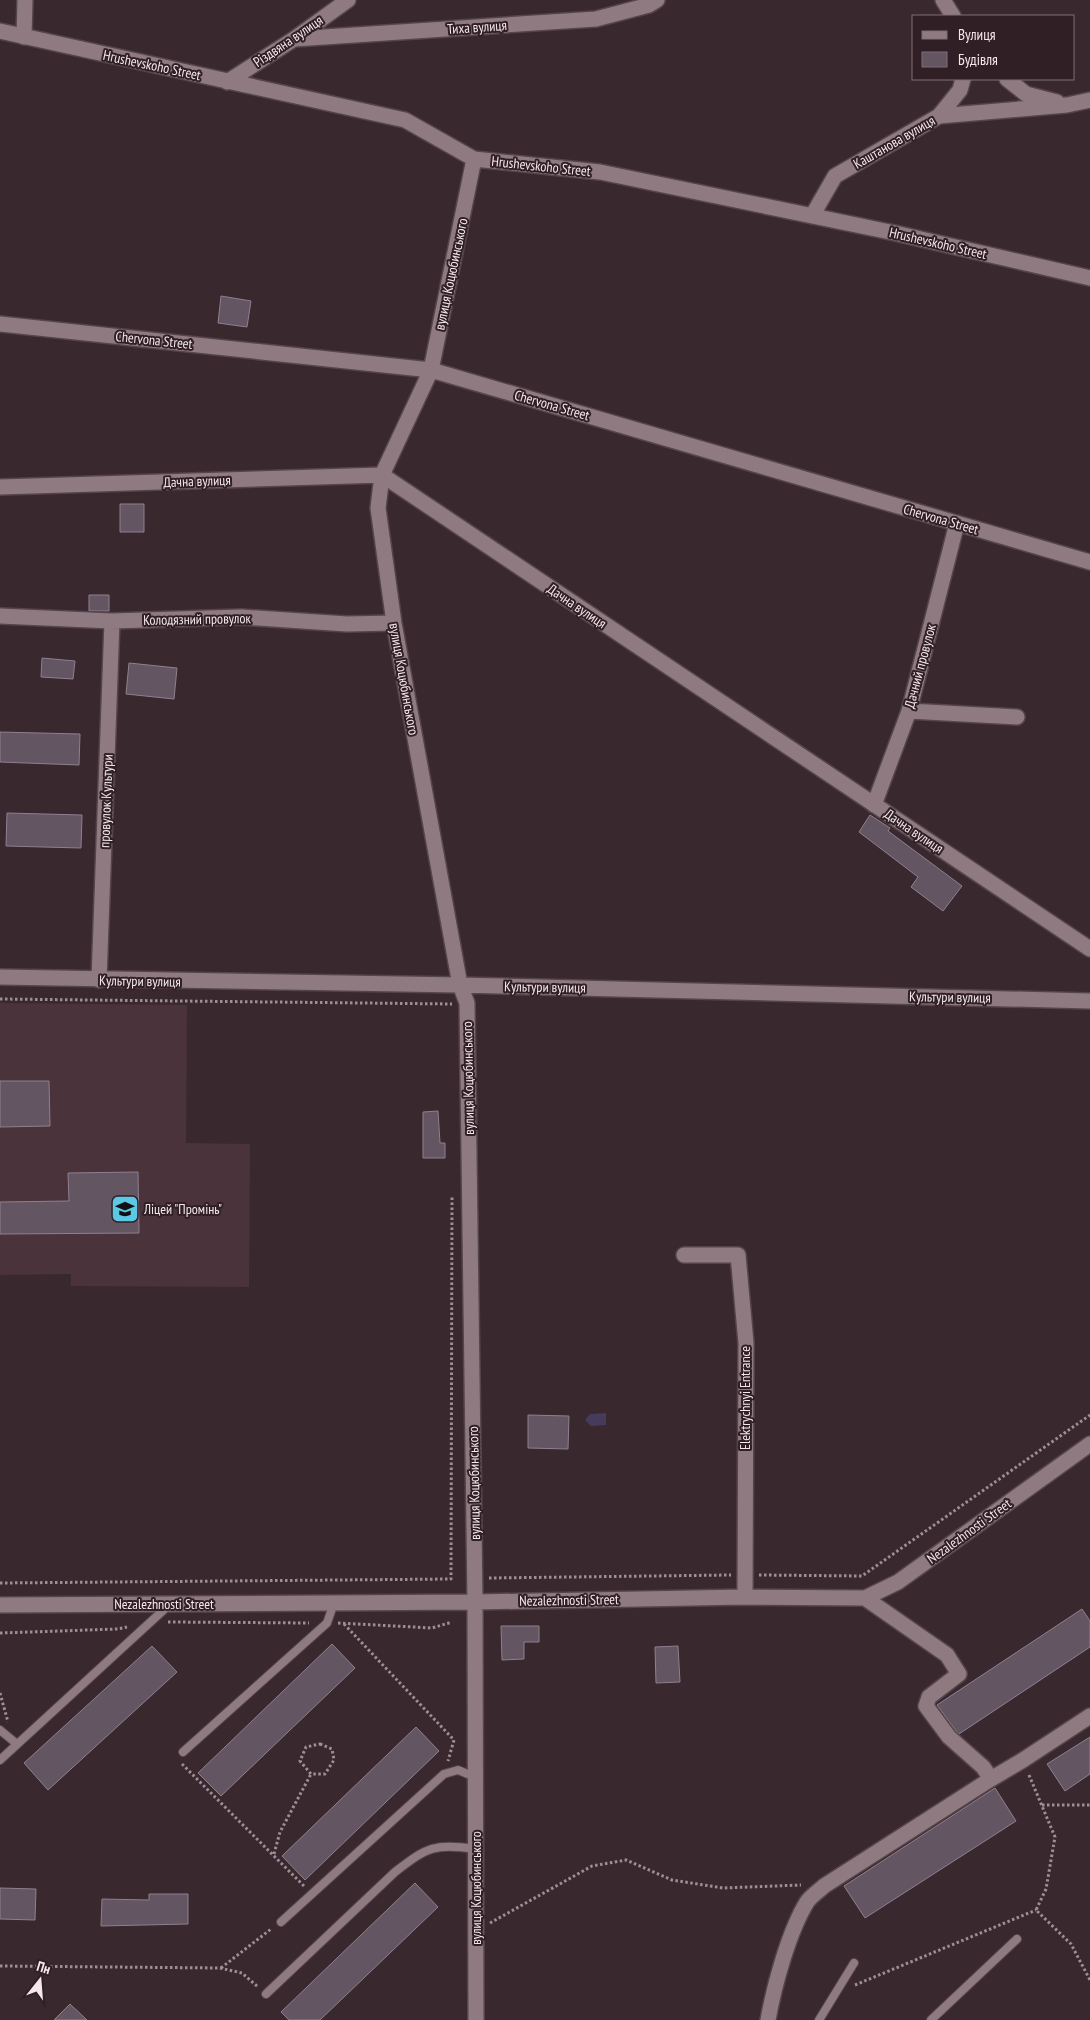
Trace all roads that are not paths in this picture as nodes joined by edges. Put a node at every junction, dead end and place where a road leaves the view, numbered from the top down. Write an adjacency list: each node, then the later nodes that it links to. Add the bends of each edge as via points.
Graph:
1 (25, 0): 7 (street)
2 (348, 0): 8 (street, Різдвяна вулиця)
3 (657, 0): 8 (street, Тиха вулиця, via 596,19)
4 (942, 0): 5 (street)
5 (952, 15)
6 (0, 31): 7 (street, Hrushevskoho Street)
7 (24, 37): 11 (street, Hrushevskoho Street)
8 (294, 39): 11 (street, Різдвяна вулиця)
9 (963, 80): 14 (street, via 960,90)
10 (1008, 80): 13 (street, via 1026,94)
11 (227, 82): 15 (street, Hrushevskoho Street, via 405,120)
12 (1090, 100): 13 (street, Каштанова вулиця)
13 (1066, 105): 14 (street, Каштанова вулиця)
14 (939, 116): 16 (street, Каштанова вулиця, via 835,176)
15 (474, 159): 16 (street, Hrushevskoho Street, via 600,172); 19 (street, вулиця Коцюбинського)
16 (812, 216): 17 (street, Hrushevskoho Street)
17 (1090, 278)
18 (0, 324): 19 (street, Chervona Street)
19 (431, 370): 20 (street, вулиця Коцюбинського); 22 (street, Chervona Street)
20 (382, 475): 21 (street, Дачна вулиця); 26 (street, вулиця Коцюбинського, via 378,508); 29 (street, Дачна вулиця)
21 (0, 487)
22 (957, 524): 23 (street, Chervona Street); 27 (street, Дачний провулок)
23 (1090, 562)
24 (0, 616): 25 (street, Колодязний провулок)
25 (112, 622): 26 (street, Колодязний провулок, via 241,617 347,624); 32 (street, провулок Культури)
26 (394, 623): 33 (street, вулиця Коцюбинського)
27 (909, 711): 28 (street); 29 (street, Дачний провулок)
28 (1017, 717)
29 (874, 805): 30 (street, Дачна вулиця)
30 (1090, 949)
31 (0, 978): 32 (street, Культури вулиця)
32 (99, 980): 33 (street, Культури вулиця)
33 (460, 985): 34 (street, Культури вулиця); 39 (street, вулиця Коцюбинського, via 467,1003 468,1029)
34 (1090, 1001)
35 (684, 1255): 37 (street, Elektrychnyi Entrance, via 738,1255 746,1342)
36 (1090, 1444): 38 (street, Nezalezhnosti Street, via 898,1582)
37 (745, 1597): 38 (street, Nezalezhnosti Street); 39 (street, Nezalezhnosti Street)
38 (865, 1598): 49 (street, via 947,1655 959,1674 928,1697 926,1706 949,1737 983,1767)
39 (475, 1602): 40 (street, Nezalezhnosti Street); 48 (street, вулиця Коцюбинського)
40 (334, 1603): 41 (street, Nezalezhnosti Street); 46 (lane, via 328,1623)
41 (170, 1604): 42 (street, Nezalezhnosti Street); 45 (lane)
42 (0, 1605)
43 (1090, 1716): 49 (street)
44 (0, 1730): 45 (lane)
45 (17, 1744): 47 (lane)
46 (183, 1752)
47 (0, 1760)
48 (475, 1777): 50 (street, вулиця Коцюбинського); 51 (lane, via 458,1770 444,1774)
49 (991, 1779): 56 (street, via 824,1886 808,1900 795,1927 773,1992)
50 (476, 1849): 54 (lane, via 433,1847 416,1856); 55 (street, вулиця Коцюбинського)
51 (281, 1922)
52 (1017, 1939): 58 (lane)
53 (854, 1963): 57 (lane)
54 (266, 1994)
55 (476, 2020)
56 (768, 2020)
57 (820, 2020)
58 (931, 2020)

